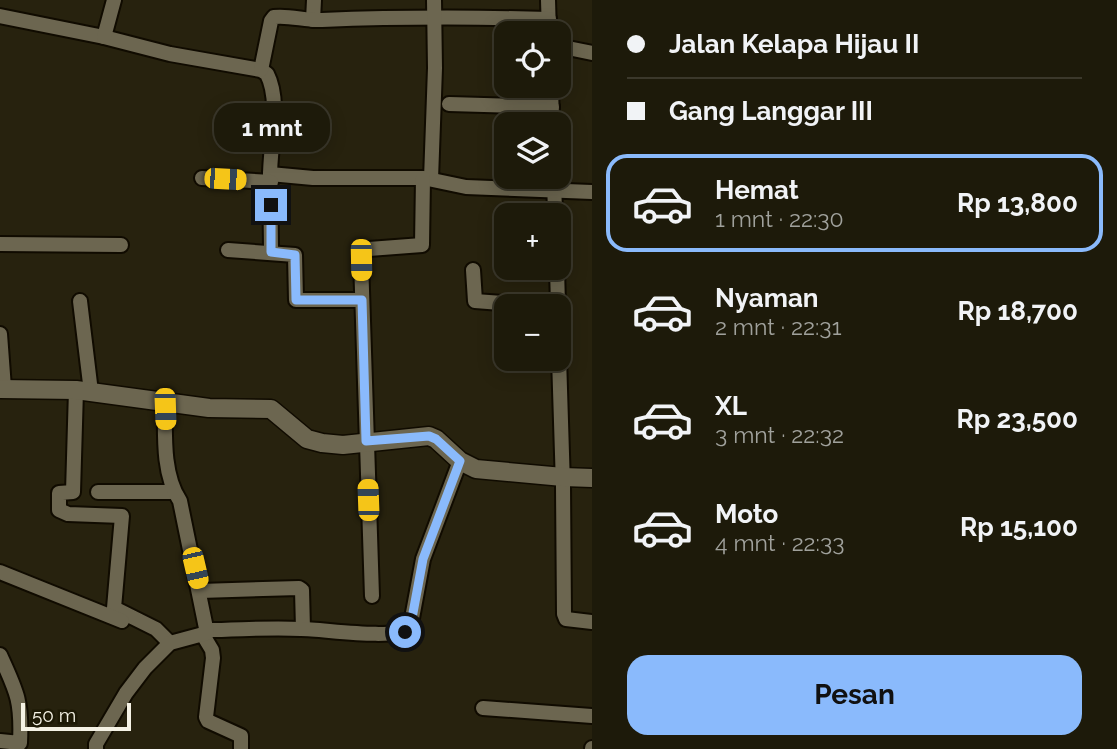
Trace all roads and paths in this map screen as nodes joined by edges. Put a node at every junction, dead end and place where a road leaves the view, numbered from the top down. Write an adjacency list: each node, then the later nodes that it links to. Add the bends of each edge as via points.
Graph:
1 (114, 0): 10 (street)
2 (314, 0): 7 (street)
3 (434, 0): 6 (street)
4 (548, 0): 9 (street)
5 (0, 16): 10 (street)
6 (433, 16): 7 (street); 8 (street); 20 (street, via 435,68)
7 (313, 20): 13 (street, via 274,17)
8 (494, 21)
9 (549, 21)
10 (104, 37): 13 (street)
11 (571, 49): 12 (street)
12 (592, 53)
13 (261, 70): 19 (street, via 272,88)
14 (552, 98): 16 (street)
15 (449, 104): 16 (street)
16 (552, 107): 17 (street)
17 (552, 112)
18 (202, 178): 19 (street)
19 (270, 178): 20 (street); 27 (street)
20 (427, 179): 21 (street, via 466,187); 30 (street, via 422,245 369,248 361,260)
21 (554, 192): 22 (street); 23 (street)
22 (592, 192)
23 (554, 203)
24 (0, 244): 25 (street)
25 (121, 245)
26 (228, 250): 27 (street)
27 (271, 252): 30 (street, via 295,255 296,300)
28 (473, 270): 31 (street, via 475,301)
29 (80, 300): 35 (street)
30 (362, 300): 37 (street)
31 (494, 302)
32 (0, 334): 34 (street)
33 (560, 371): 39 (street)
34 (2, 388): 35 (street)
35 (84, 391): 36 (street); 49 (street, via 73,492 59,493 59,510 122,516 114,608 156,629)
36 (165, 401): 37 (street, via 209,408 271,409 314,441 343,445); 42 (street, via 168,471)
37 (366, 441): 38 (street, via 429,436); 45 (street)
38 (460, 461): 39 (street, via 476,469); 47 (street, via 423,559 410,629 393,633)
39 (563, 477): 40 (street); 46 (street, via 564,614 566,619)
40 (592, 478)
41 (98, 492): 42 (street)
42 (174, 492): 44 (street, via 180,501)
43 (0, 572): 49 (street)
44 (200, 591): 47 (street, via 299,588); 48 (street)
45 (372, 596)
46 (592, 622)
47 (303, 629): 48 (street)
48 (205, 633): 49 (street); 55 (street, via 213,658 206,717 241,736)
49 (170, 643): 54 (street, via 126,694)
50 (0, 654): 53 (street, via 21,706 20,743)
51 (483, 708): 52 (street)
52 (592, 716)
53 (0, 741)
54 (96, 749)
55 (241, 749)

